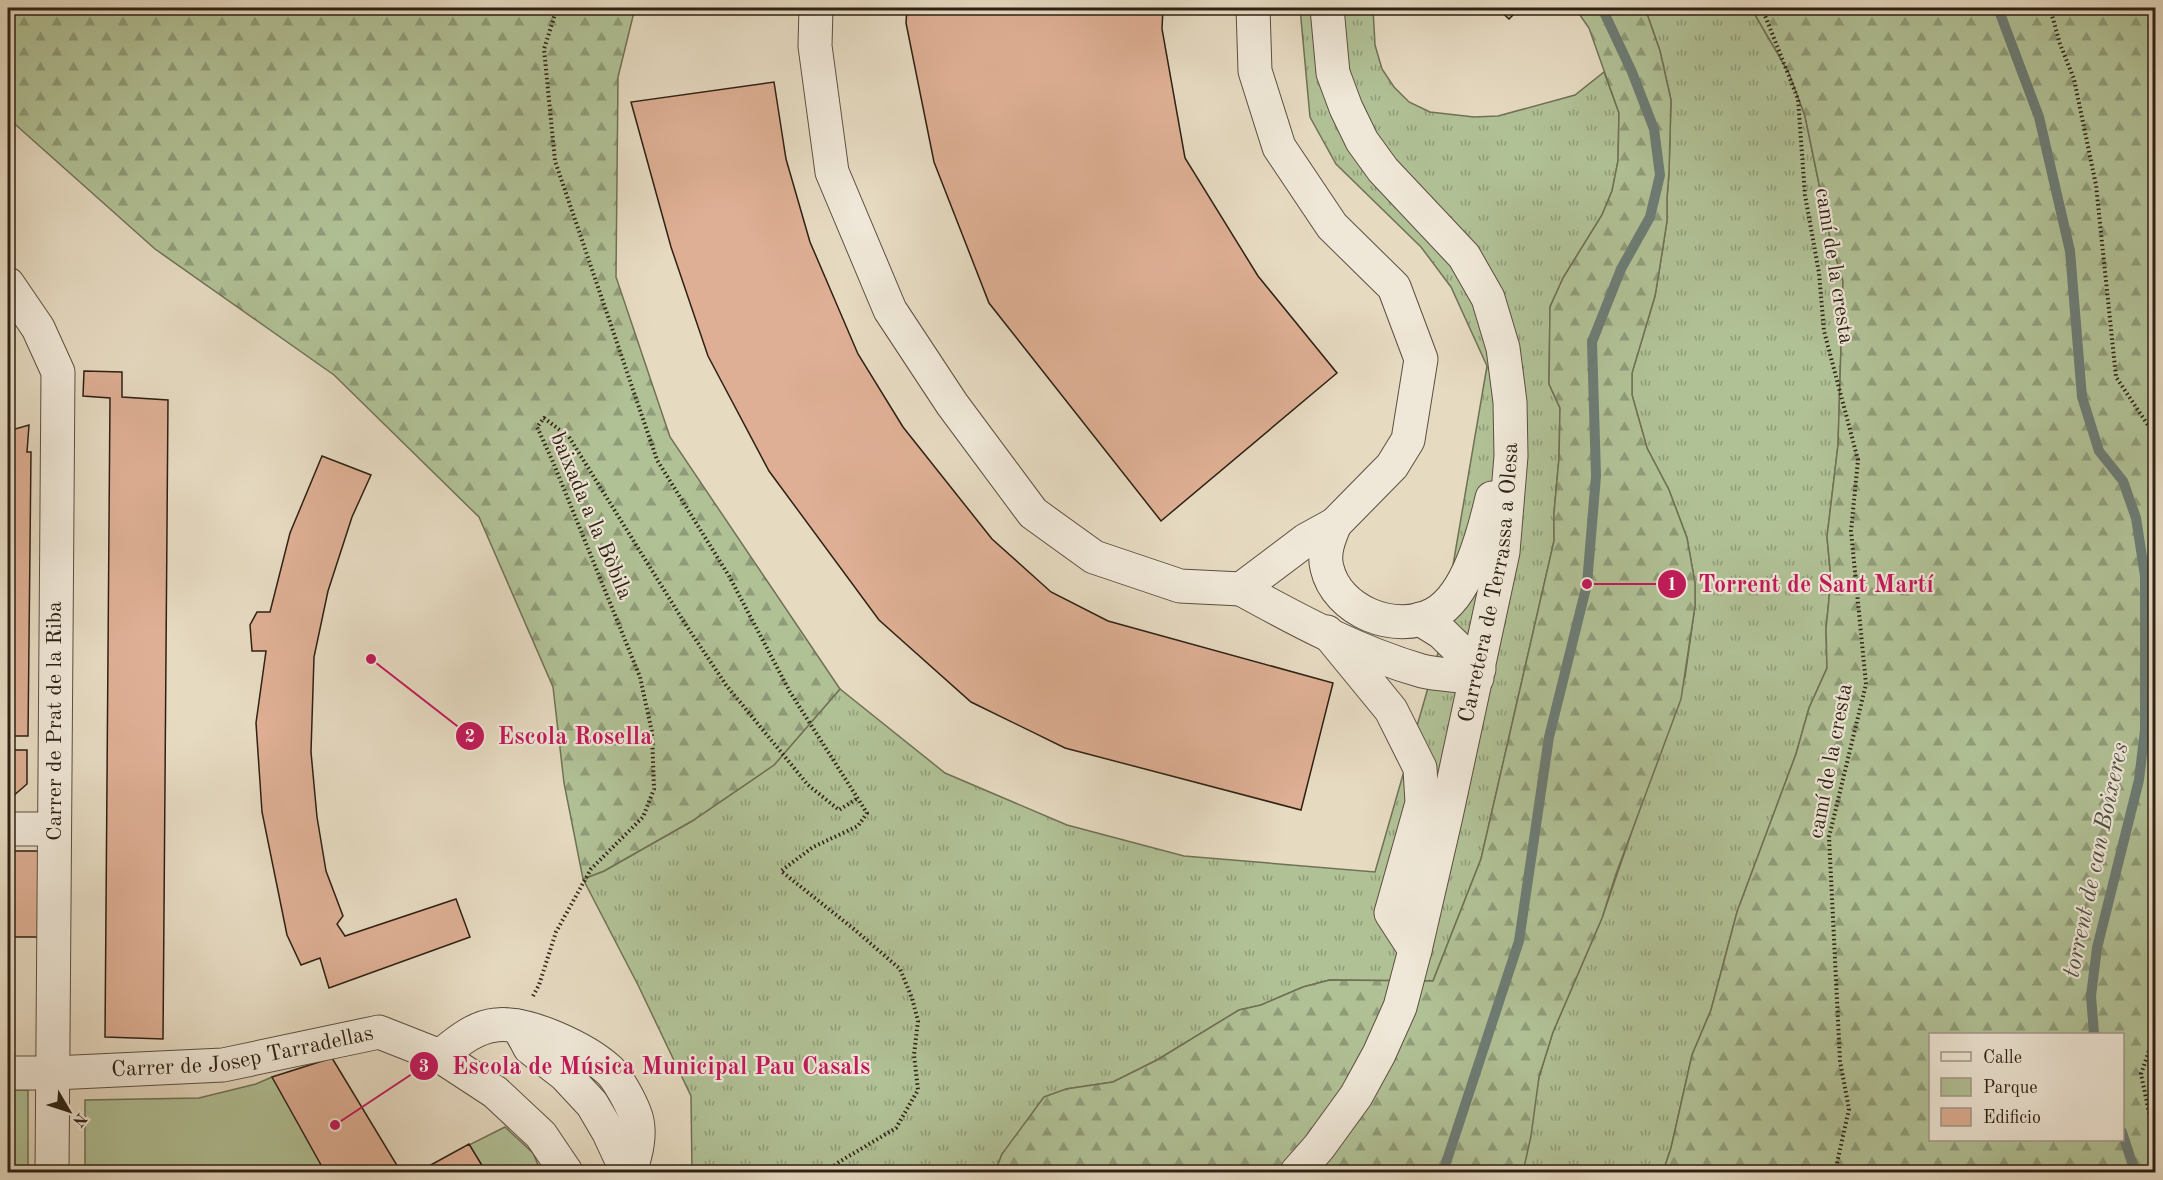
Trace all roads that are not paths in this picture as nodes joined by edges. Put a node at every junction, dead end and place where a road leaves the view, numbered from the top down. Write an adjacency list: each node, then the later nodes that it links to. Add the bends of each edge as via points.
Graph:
1 (816, 8): 7 (street, via 815,46 832,172 890,310 952,404 1033,513 1094,557 1180,586)
2 (1254, 8): 6 (street, via 1255,71 1279,147 1332,226 1394,287 1421,359 1408,440 1392,466)
3 (1327, 8): 5 (street, Carretera de Terrassa a Olesa, via 1333,73 1346,108 1362,141 1383,170 1464,256 1488,298 1503,348)
4 (8, 284): 12 (street, Carrer de Prat de la Riba, via 38,328 58,372)
5 (1510, 402): 8 (street, via 1493,494 1475,558 1453,596 1435,614); 10 (street, Carretera de Terrassa a Olesa, via 1511,456 1503,552)
6 (1335, 524): 7 (street, via 1306,540); 8 (street, via 1327,544 1326,567 1336,592 1357,610 1377,618)
7 (1241, 589): 9 (street)
8 (1420, 619): 10 (street, via 1441,632)
9 (1327, 632): 10 (street, via 1370,653 1424,672); 13 (street, via 1391,710 1420,768 1422,803 1391,913)
10 (1478, 674): 13 (street, Carretera de Terrassa a Olesa)
11 (8, 829): 12 (street)
12 (54, 829): 16 (street, Carrer de Prat de la Riba)
13 (1415, 950): 20 (street, Carretera de Terrassa a Olesa, via 1400,1007 1379,1054 1356,1096)
14 (440, 1056): 16 (street, Carrer de Josep Tarradellas, via 379,1032 223,1065); 17 (street, via 465,1036 495,1025 518,1026 552,1036 592,1056 612,1072 636,1115 638,1143); 19 (street, Carrer de Josep Tarradellas, via 495,1092 541,1135)
15 (8, 1073): 16 (street, Carrer de Josep Tarradellas)
16 (54, 1073): 18 (street, Carrer de Prat de la Riba)
17 (631, 1171)
18 (52, 1173)
19 (567, 1173)
20 (1297, 1173)

